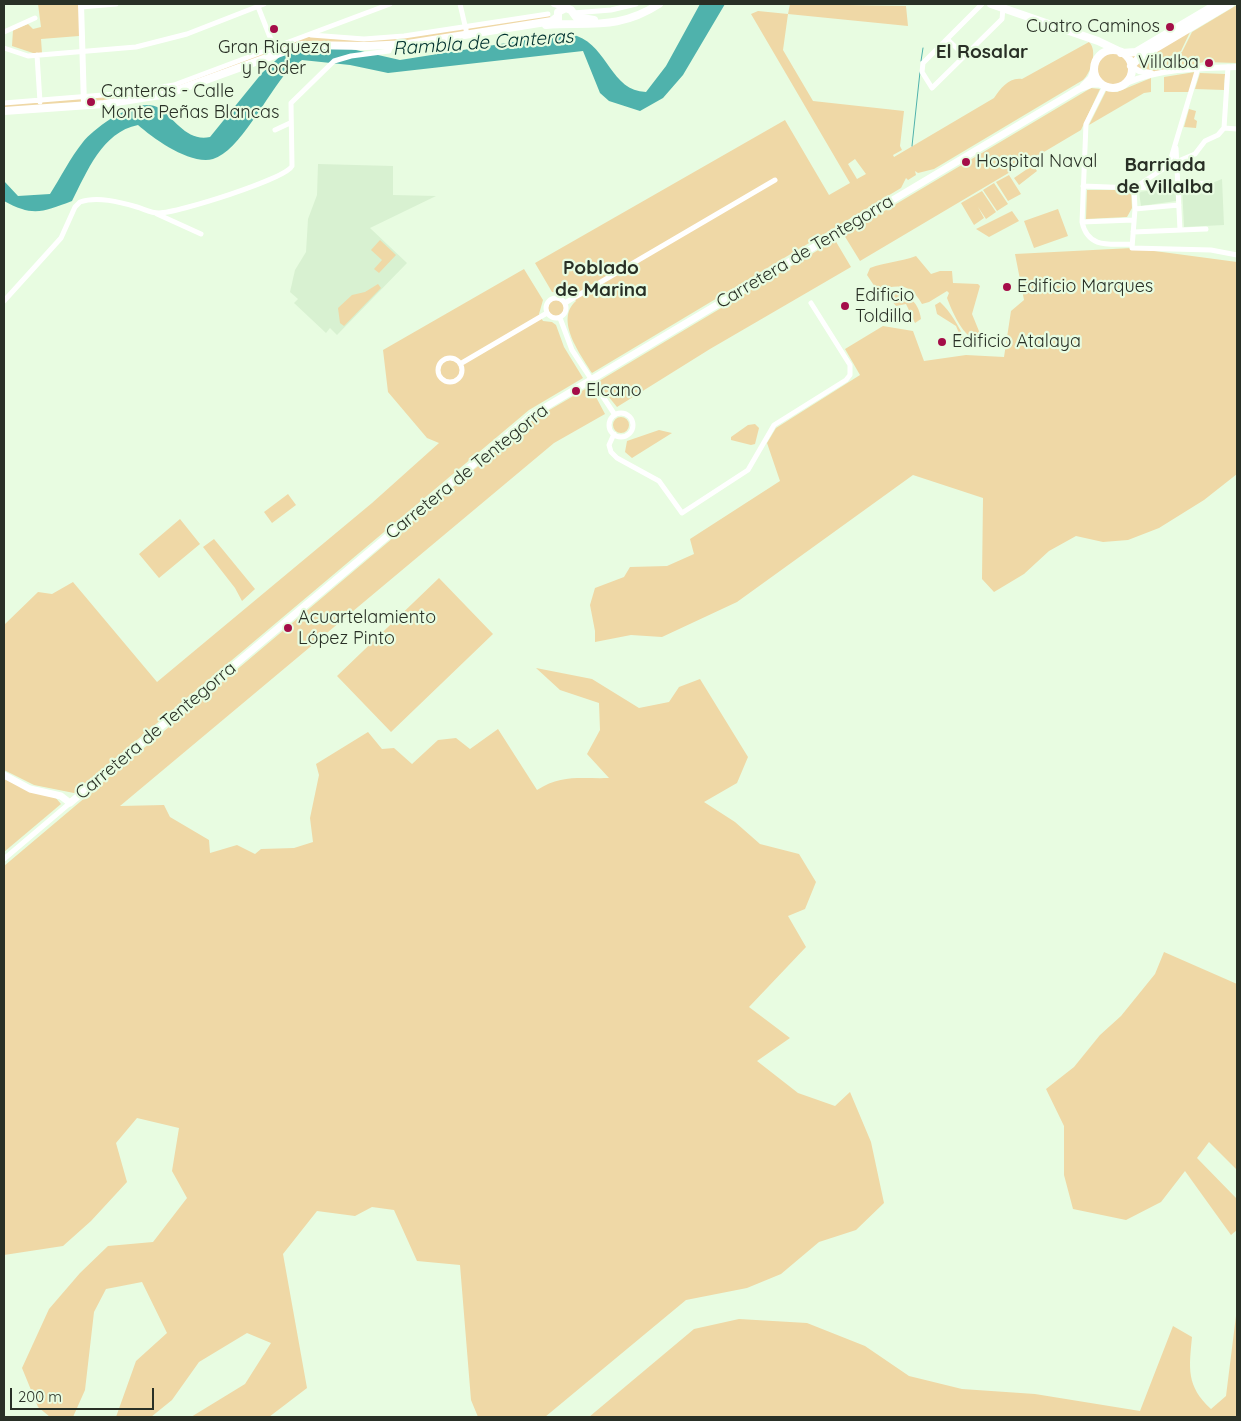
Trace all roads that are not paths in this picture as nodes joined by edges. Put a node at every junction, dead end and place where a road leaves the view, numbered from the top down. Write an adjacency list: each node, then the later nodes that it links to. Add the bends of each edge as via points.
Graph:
1 (116, 4): 13 (street)
2 (264, 4): 14 (street)
3 (390, 4): 27 (street)
4 (460, 4): 25 (street)
5 (553, 4): 15 (street); 21 (street)
6 (593, 4): 18 (street)
7 (636, 4): 16 (street)
8 (659, 4): 20 (main road, via 631,15 607,19 590,20); 23 (main road, via 640,16 615,23)
9 (982, 4): 29 (street)
10 (991, 4): 17 (main road)
11 (1217, 4): 34 (main road, via 1136,52)
12 (1230, 4): 38 (main road, via 1139,58)
13 (81, 5): 33 (street)
14 (257, 5): 32 (street); 33 (street, via 158,42)
15 (566, 6): 20 (main road); 21 (main road)
16 (618, 6): 18 (street)
17 (1003, 8): 28 (main road); 36 (street, via 1002,19)
18 (593, 12): 20 (street)
19 (548, 14): 25 (street)
20 (574, 14): 23 (main road)
21 (558, 15): 23 (main road); 24 (main road, via 552,21)
22 (34, 18): 26 (street)
23 (566, 25): 24 (main road)
24 (504, 29): 25 (main road)
25 (466, 30): 27 (street, via 364,39); 30 (main road)
26 (4, 32)
27 (308, 35): 32 (street)
28 (1086, 37): 34 (main road); 37 (main road, via 1097,44)
29 (947, 39): 36 (street); 36 (street, via 923,63 922,72 932,88)
30 (391, 45): 32 (main road, via 314,44); 51 (street, via 389,51 345,57 331,63 291,102)
31 (4, 48): 35 (street, via 28,56)
32 (275, 51): 47 (main road, via 175,92 140,99)
33 (82, 52): 35 (street); 47 (street)
34 (1121, 52): 37 (main road, via 1108,51); 38 (main road)
35 (37, 55): 49 (street)
36 (964, 55)
37 (1098, 58): 42 (main road)
38 (1131, 66): 43 (street, via 1142,72); 44 (main road)
39 (1228, 67): 40 (street); 41 (street); 52 (street)
40 (1237, 67)
41 (1198, 68): 43 (street); 55 (street)
42 (1094, 70): 45 (main road); 46 (main road, Carretera de Tentegorra)
43 (1157, 73): 44 (street)
44 (1126, 83): 45 (main road, via 1116,88)
45 (1103, 85): 46 (main road, Carretera de Tentegorra, via 1092,84); 61 (street, via 1086,124)
46 (1079, 89): 80 (main road, Carretera de Tentegorra)
47 (83, 101): 49 (main road)
48 (4, 103): 49 (street)
49 (41, 105): 50 (main road)
50 (4, 111)
51 (290, 123): 54 (street); 65 (street, via 292,166 289,171 182,210)
52 (1224, 128): 53 (street); 56 (street, via 1205,140 1195,154)
53 (1237, 129)
54 (275, 130)
55 (1176, 142): 56 (street); 57 (street)
56 (1176, 161): 57 (street); 60 (street)
57 (1169, 165): 62 (street)
58 (775, 180): 75 (street)
59 (1209, 183): 60 (street)
60 (1178, 184): 62 (street); 63 (street)
61 (1083, 186): 62 (street); 67 (street)
62 (1134, 188): 64 (street)
63 (1179, 205): 64 (street); 69 (street)
64 (1135, 209): 66 (street)
65 (155, 213): 71 (street); 74 (street, via 120,203 80,202 61,238)
66 (1133, 220): 67 (street); 70 (street)
67 (1082, 222): 72 (street, via 1090,239 1100,245)
68 (1206, 229): 69 (street)
69 (1180, 230): 70 (street)
70 (1133, 232): 72 (street)
71 (202, 234)
72 (1132, 246): 73 (street, via 1211,250)
73 (1237, 255)
74 (4, 301)
75 (565, 303): 77 (street, via 557,297 550,299); 78 (street, via 566,311)
76 (810, 303): 82 (street, via 850,366 850,375 774,425 742,475 682,513 659,481 613,455 609,445)
77 (547, 313): 78 (street); 79 (street)
78 (560, 318): 80 (street, via 569,344)
79 (460, 364): 79 (street, via 454,359 445,359 439,364 439,375 444,381 456,380 461,373)
80 (590, 380): 81 (street); 84 (main road, Carretera de Tentegorra, via 523,422)
81 (613, 415): 82 (street, via 610,426); 82 (street, via 628,415 633,426 626,435)
82 (614, 434)
83 (4, 775): 84 (main road, via 30,788 61,796)
84 (70, 804): 85 (street, Carretera de Tentegorra)
85 (4, 859)

